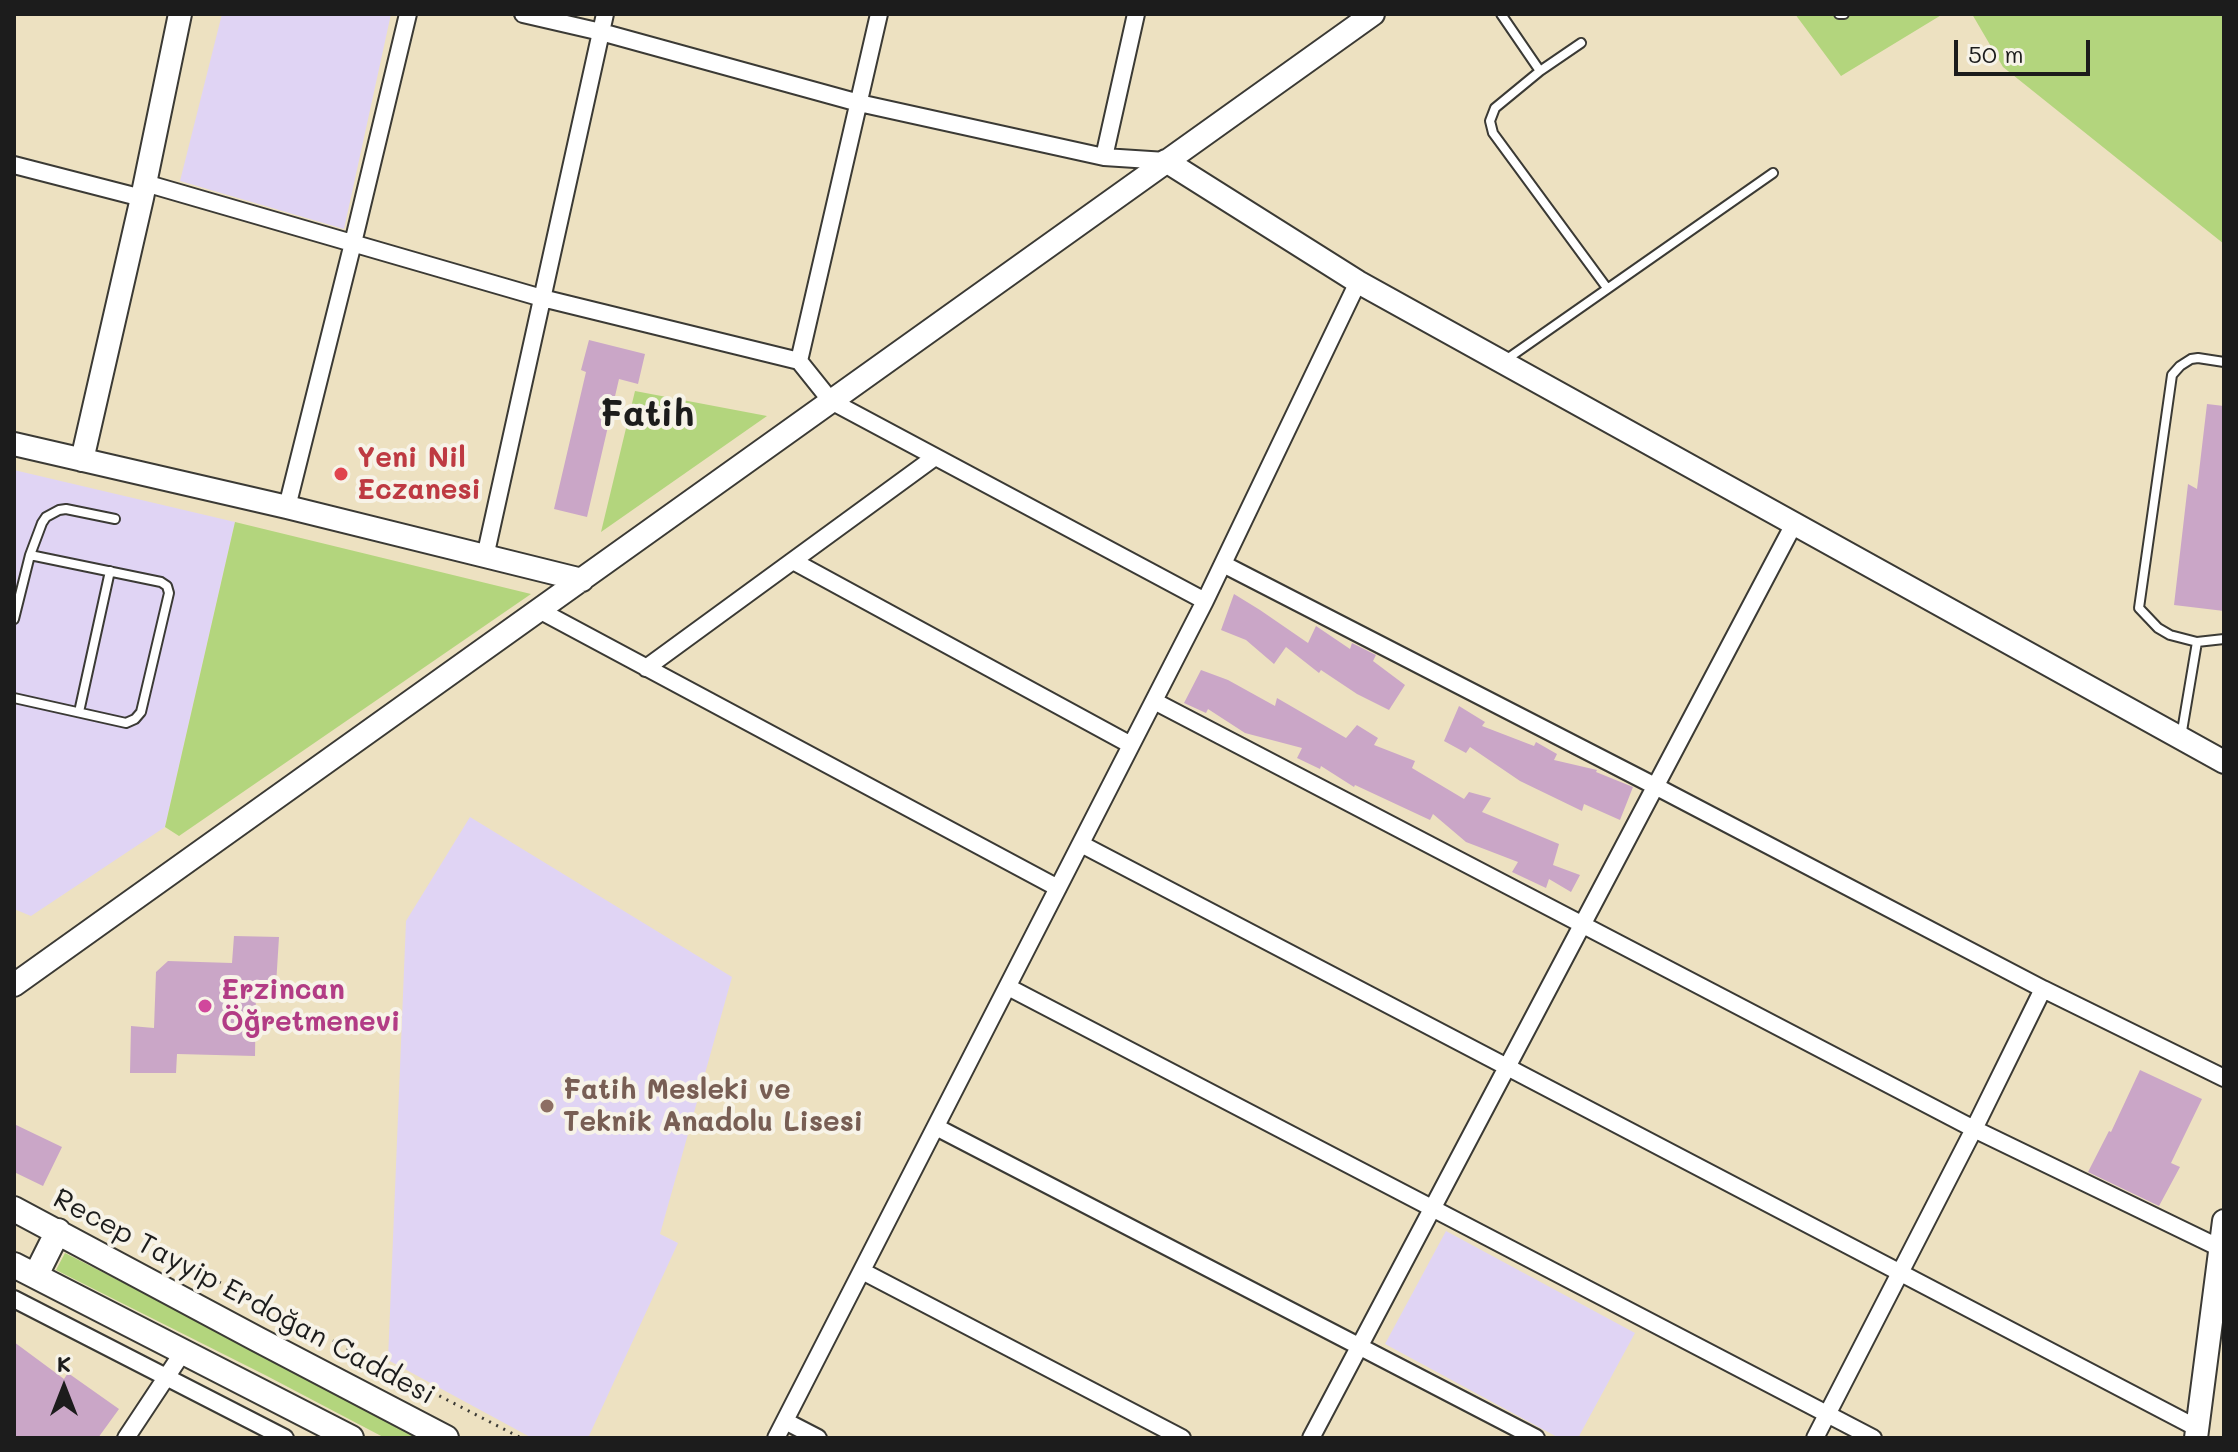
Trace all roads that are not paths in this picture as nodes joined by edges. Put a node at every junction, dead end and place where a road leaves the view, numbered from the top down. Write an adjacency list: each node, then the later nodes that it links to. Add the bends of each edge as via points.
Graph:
1 (180, 14): 17 (street)
2 (408, 14): 18 (street)
3 (523, 14): 9 (street)
4 (605, 14): 9 (street)
5 (879, 14): 12 (street)
6 (1136, 14): 13 (street)
7 (1373, 14): 14 (street)
8 (1501, 14): 11 (lane)
9 (601, 32): 12 (street); 21 (street)
10 (1581, 43): 11 (lane)
11 (1540, 71): 20 (lane, via 1495,108 1493,133)
12 (859, 103): 13 (street); 22 (street)
13 (1104, 157): 14 (street)
14 (1166, 161): 19 (street); 25 (street)
15 (14, 165): 17 (street)
16 (1773, 173): 20 (lane)
17 (144, 190): 18 (street); 28 (street)
18 (353, 243): 21 (street); 29 (street)
19 (1358, 282): 23 (street); 35 (street)
20 (1607, 288): 23 (lane)
21 (542, 298): 22 (street); 33 (street)
22 (799, 361): 25 (street)
23 (1503, 362): 31 (street)
24 (2224, 362): 42 (lane, via 2191,359 2172,375 2139,608 2170,635)
25 (831, 401): 27 (street); 37 (street)
26 (14, 444): 28 (street)
27 (935, 457): 34 (street); 38 (street)
28 (82, 460): 29 (street)
29 (287, 507): 33 (street)
30 (115, 519): 32 (lane, via 66,509 52,513 42,523)
31 (1794, 524): 47 (street); 50 (street)
32 (30, 555): 36 (lane); 40 (lane)
33 (485, 557): 37 (street)
34 (793, 561): 43 (street); 48 (street)
35 (1223, 564): 38 (street); 50 (street)
36 (110, 571): 46 (lane); 46 (lane, via 161,582 169,593 138,716 126,723)
37 (582, 580): 39 (street)
38 (1205, 601): 45 (street)
39 (539, 610): 43 (street); 54 (street)
40 (14, 619)
41 (2224, 639): 42 (lane)
42 (2197, 642): 47 (lane)
43 (646, 668): 52 (street)
44 (14, 698): 46 (lane)
45 (1154, 701): 48 (street); 53 (street)
46 (79, 712)
47 (2181, 738): 49 (street)
48 (1131, 745): 51 (street)
49 (2224, 762)
50 (1655, 786): 53 (street); 56 (street)
51 (1081, 844): 52 (street); 57 (street)
52 (1058, 888): 55 (street)
53 (1582, 925): 57 (street); 60 (street)
54 (14, 985)
55 (1008, 987): 59 (street); 61 (street)
56 (2043, 989): 58 (street); 60 (street)
57 (1507, 1066): 61 (street); 68 (street)
58 (2224, 1078)
59 (936, 1127): 67 (street); 71 (street)
60 (1974, 1129): 65 (street); 68 (street)
61 (1433, 1207): 71 (street); 74 (street)
62 (14, 1209): 64 (main road, Recep Tayyip Erdoğan Caddesi)
63 (2224, 1221): 65 (street)
64 (58, 1231): 69 (main road); 80 (main road, Recep Tayyip Erdoğan Caddesi)
65 (2220, 1248): 76 (street)
66 (14, 1265): 69 (main road)
67 (862, 1271): 75 (street); 83 (street)
68 (1901, 1271): 74 (street); 76 (street)
69 (36, 1275): 72 (main road)
70 (14, 1299): 73 (street)
71 (1360, 1346): 84 (street); 85 (street)
72 (183, 1352): 73 (street); 79 (main road)
73 (167, 1377): 77 (street); 78 (street)
74 (1828, 1414): 86 (street); 87 (street)
75 (785, 1421): 81 (street); 82 (street)
76 (2196, 1433)
77 (126, 1438)
78 (285, 1438)
79 (351, 1438)
80 (446, 1438)
81 (776, 1438)
82 (818, 1438)
83 (1182, 1438)
84 (1311, 1438)
85 (1536, 1438)
86 (1815, 1438)
87 (1873, 1438)

